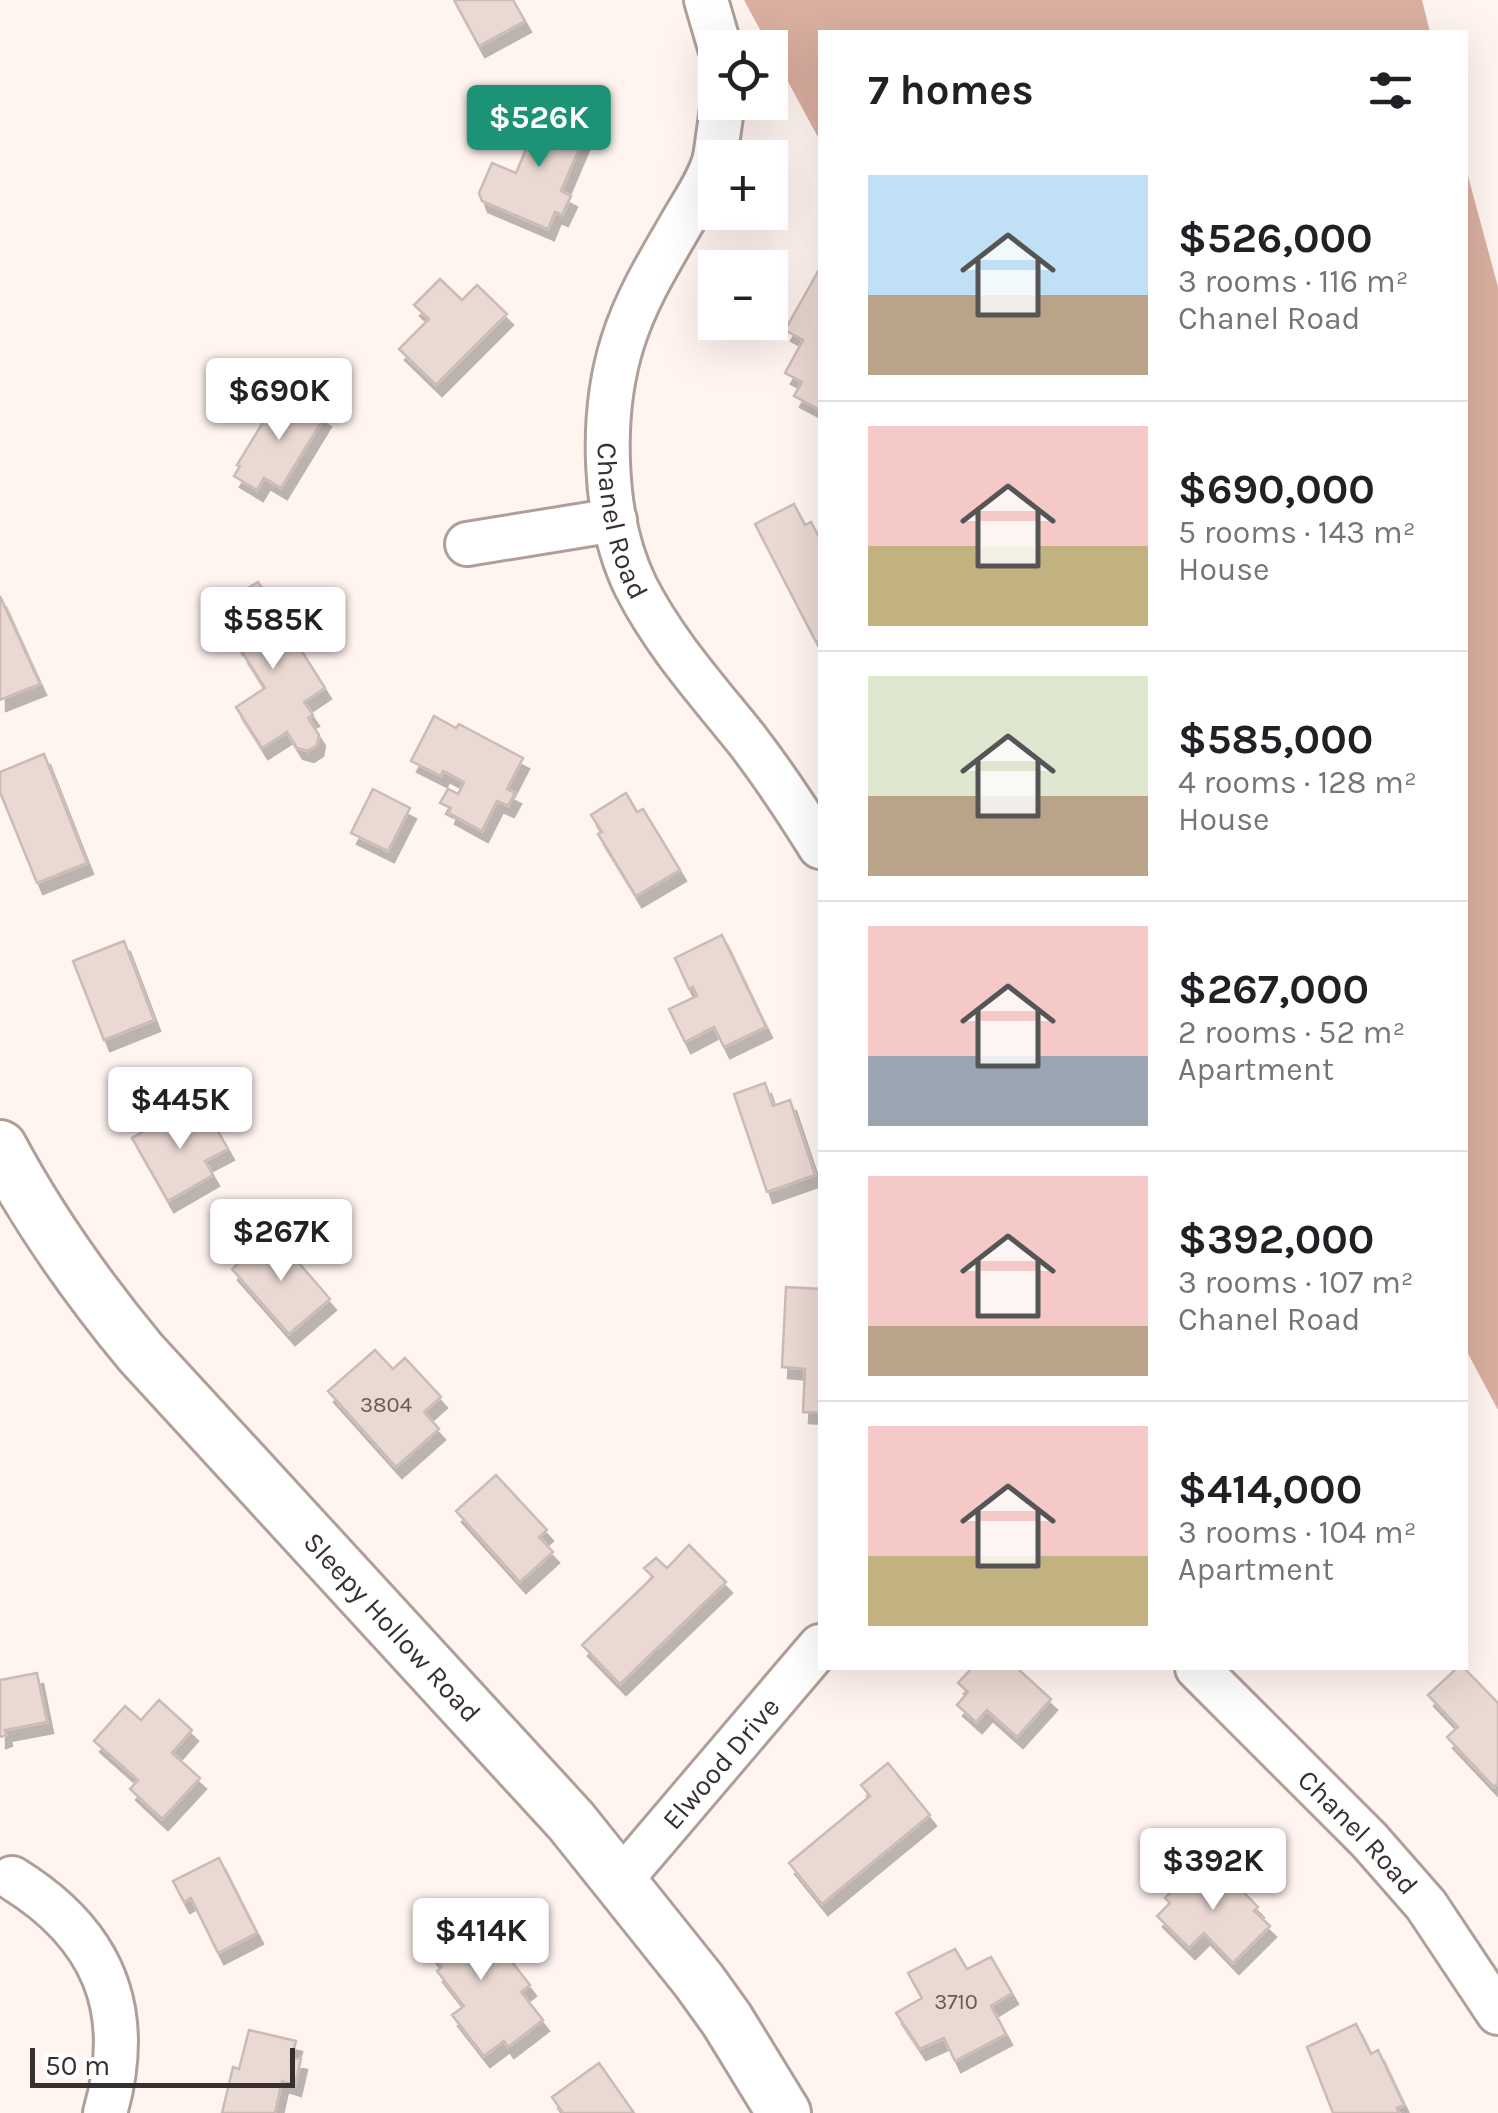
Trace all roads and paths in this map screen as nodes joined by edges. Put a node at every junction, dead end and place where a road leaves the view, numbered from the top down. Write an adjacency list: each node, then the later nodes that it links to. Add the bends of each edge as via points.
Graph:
1 (706, 0): 2 (street)
2 (715, 30)
3 (698, 194): 4 (street, Chanel Road, via 642,290 622,342 610,398)
4 (615, 520): 5 (street); 6 (street, Chanel Road, via 634,582 658,625)
5 (467, 544)
6 (818, 844)
7 (0, 1147): 11 (main road, Sleepy Hollow Road, via 83,1282 141,1353)
8 (818, 1648): 11 (street, Elwood Drive)
9 (1199, 1670): 12 (street, Chanel Road, via 1426,1905)
10 (12, 1878): 13 (street, via 69,1923 113,2001 118,2037)
11 (620, 1881): 14 (main road, Sleepy Hollow Road, via 727,2020)
12 (1498, 2013)
13 (105, 2113)
14 (784, 2113)

